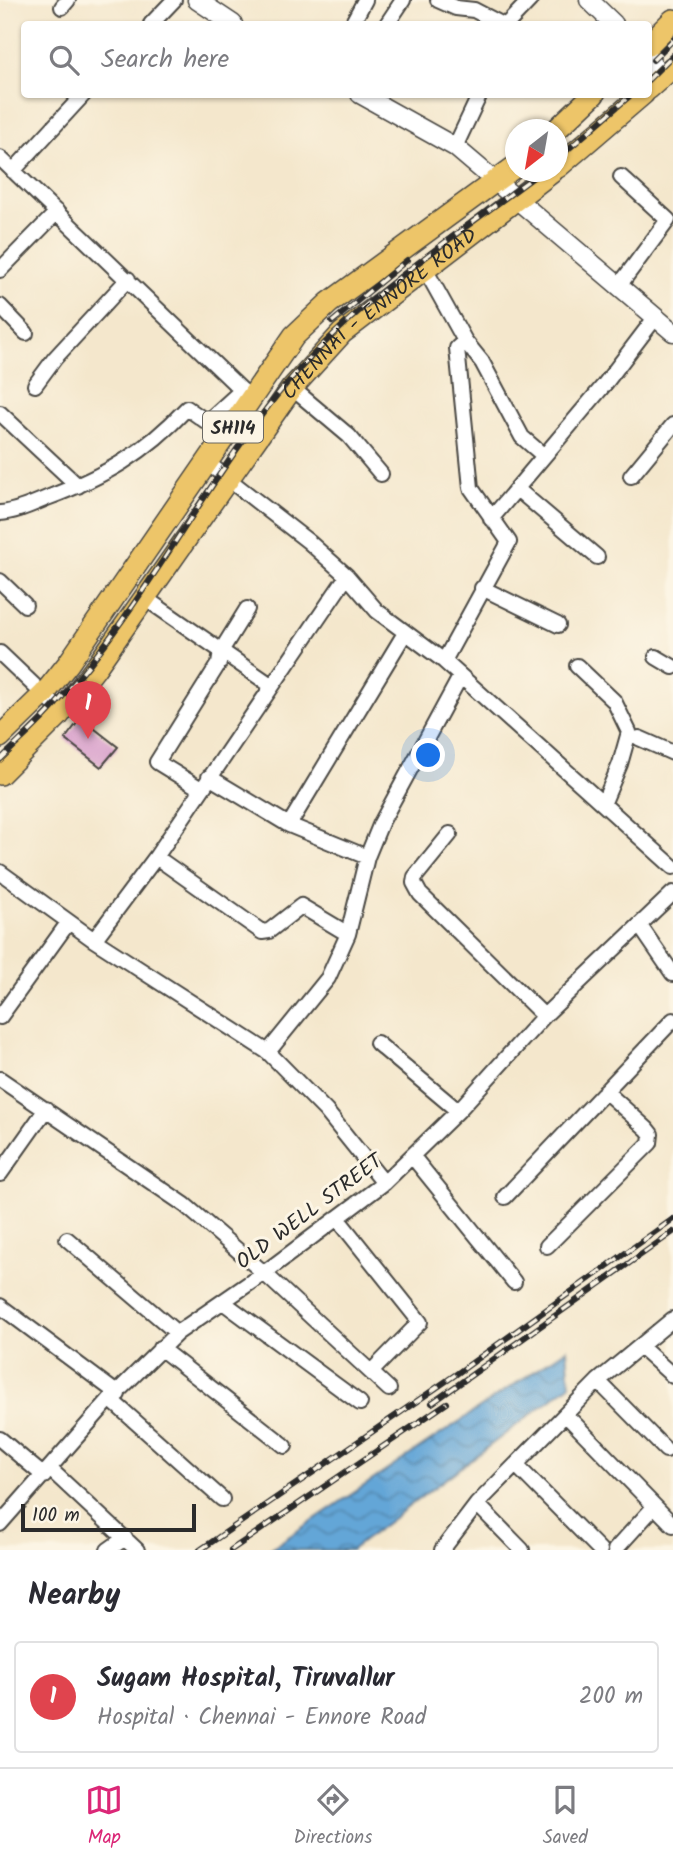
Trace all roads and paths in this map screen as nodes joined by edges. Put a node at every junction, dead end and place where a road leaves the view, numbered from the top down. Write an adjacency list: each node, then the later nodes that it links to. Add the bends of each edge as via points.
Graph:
1 (174, 0): 9 (street)
2 (365, 0): 11 (street)
3 (403, 0): 12 (street)
4 (438, 0): 13 (street)
5 (530, 0): 14 (street)
6 (589, 0): 15 (street)
7 (200, 1): 10 (street)
8 (673, 20): 16 (main road)
9 (153, 21)
10 (229, 21)
11 (354, 21)
12 (389, 21)
13 (503, 21)
14 (510, 21)
15 (611, 21)
16 (652, 42)
17 (652, 63): 18 (street)
18 (664, 80)
19 (81, 98): 28 (street)
20 (367, 98): 25 (street)
21 (478, 98): 25 (street)
22 (590, 98): 24 (main road)
23 (638, 98): 27 (main road)
24 (568, 119)
25 (455, 147): 31 (street)
26 (0, 158): 28 (street)
27 (568, 158)
28 (13, 171): 34 (street)
29 (505, 175): 31 (main road, CHENNAI - ENNORE ROAD / SH114)
30 (621, 177): 38 (street, via 668,220)
31 (498, 181): 33 (street); 46 (main road, CHENNAI - ENNORE ROAD / SH114, via 329,303 294,335)
32 (540, 182): 33 (main road, CHENNAI - ENNORE ROAD / SH114)
33 (517, 200): 35 (main road, CHENNAI - ENNORE ROAD / SH114); 38 (street)
34 (57, 212): 36 (street); 37 (street)
35 (425, 269): 43 (street); 45 (main road, CHENNAI - ENNORE ROAD / SH114, via 342,333)
36 (0, 270)
37 (128, 279): 44 (street); 46 (street)
38 (618, 286): 40 (street)
39 (0, 306): 42 (street)
40 (655, 318): 41 (street); 49 (street)
41 (673, 332)
42 (26, 333)
43 (465, 341): 49 (street, via 482,362 522,437); 57 (street, via 457,348 471,488)
44 (35, 385)
45 (292, 388): 51 (street, via 349,436); 53 (main road, CHENNAI - ENNORE ROAD / SH114)
46 (246, 394): 50 (main road, CHENNAI - ENNORE ROAD / SH114); 54 (street, via 207,422 187,408 158,439 118,468)
47 (0, 413): 54 (street)
48 (673, 425): 52 (street)
49 (544, 456): 55 (street)
50 (209, 464): 53 (street); 75 (main road, CHENNAI - ENNORE ROAD / SH114)
51 (381, 474)
52 (631, 476)
53 (228, 480): 59 (street); 62 (main road, CHENNAI - ENNORE ROAD / SH114)
54 (78, 486): 56 (street)
55 (517, 488): 57 (street); 58 (street)
56 (0, 513)
57 (491, 519): 61 (street, via 509,542)
58 (597, 557)
59 (347, 576): 66 (street, via 377,611); 74 (street)
60 (0, 581): 63 (street)
61 (482, 588): 65 (street); 70 (street)
62 (145, 597): 67 (street); 76 (main road, CHENNAI - ENNORE ROAD / SH114)
63 (25, 605)
64 (247, 609): 67 (street)
65 (558, 625)
66 (405, 633): 70 (street); 83 (street)
67 (221, 651): 74 (street); 81 (street, via 219,663 157,762)
68 (0, 653): 75 (street)
69 (656, 657): 72 (street)
70 (444, 661): 73 (street)
71 (577, 666): 82 (street, via 614,701 629,732)
72 (673, 667)
73 (460, 677): 82 (street); 85 (street)
74 (272, 686): 81 (street)
75 (44, 694): 76 (street); 77 (main road, CHENNAI - ENNORE ROAD / SH114)
76 (61, 711): 80 (main road, CHENNAI - ENNORE ROAD / SH114)
77 (0, 737)
78 (639, 738): 79 (street)
79 (673, 753)
80 (0, 774)
81 (205, 783): 83 (street); 86 (street)
82 (604, 802): 87 (street)
83 (289, 825): 85 (street)
84 (450, 834): 96 (street, via 414,883)
85 (367, 857): 92 (street)
86 (156, 858): 92 (street, via 262,932 301,906); 93 (street)
87 (673, 867)
88 (0, 872): 90 (street)
89 (673, 893): 91 (street, OLD WELL STREET)
90 (68, 923): 93 (street); 95 (street)
91 (640, 926): 94 (street); 96 (street, OLD WELL STREET)
92 (348, 934): 99 (street, via 328,978)
93 (94, 940): 99 (street)
94 (673, 974)
95 (1, 1012)
96 (544, 1016): 103 (street, OLD WELL STREET)
97 (673, 1020): 101 (street)
98 (377, 1043): 103 (street)
99 (268, 1052): 106 (street, via 326,1111)
100 (0, 1079): 102 (street)
101 (605, 1091): 107 (street); 110 (street, via 647,1129 650,1143)
102 (46, 1109): 105 (street); 111 (street, via 185,1205)
103 (458, 1111): 104 (street, OLD WELL STREET)
104 (413, 1157): 106 (street, OLD WELL STREET); 112 (street)
105 (0, 1174)
106 (384, 1183): 108 (street, OLD WELL STREET)
107 (505, 1197)
108 (337, 1217): 111 (street, OLD WELL STREET); 119 (street, via 420,1322)
109 (67, 1239): 116 (street)
110 (547, 1245)
111 (264, 1273): 113 (street, OLD WELL STREET); 119 (street)
112 (514, 1282)
113 (223, 1302): 116 (street, OLD WELL STREET); 124 (street)
114 (0, 1306): 123 (street)
115 (673, 1320): 117 (street)
116 (177, 1333): 118 (street, OLD WELL STREET)
117 (641, 1347): 120 (street); 121 (street)
118 (160, 1348): 123 (street, OLD WELL STREET); 127 (street)
119 (371, 1372): 122 (street)
120 (673, 1376)
121 (598, 1381): 125 (street); 128 (street)
122 (389, 1389)
123 (114, 1397): 130 (street, OLD WELL STREET); 131 (street)
124 (360, 1403)
125 (566, 1415): 129 (street); 133 (street)
126 (0, 1439): 130 (street)
127 (285, 1446)
128 (666, 1450)
129 (516, 1465): 132 (street); 141 (street)
130 (47, 1473): 134 (street, OLD WELL STREET); 136 (street)
131 (222, 1499)
132 (477, 1504): 137 (street); 140 (street)
133 (654, 1507): 135 (street); 142 (street)
134 (0, 1524)
135 (673, 1525)
136 (125, 1538): 138 (street); 139 (street)
137 (445, 1548)
138 (108, 1550)
139 (137, 1550)
140 (522, 1550)
141 (600, 1550)
142 (615, 1550)

